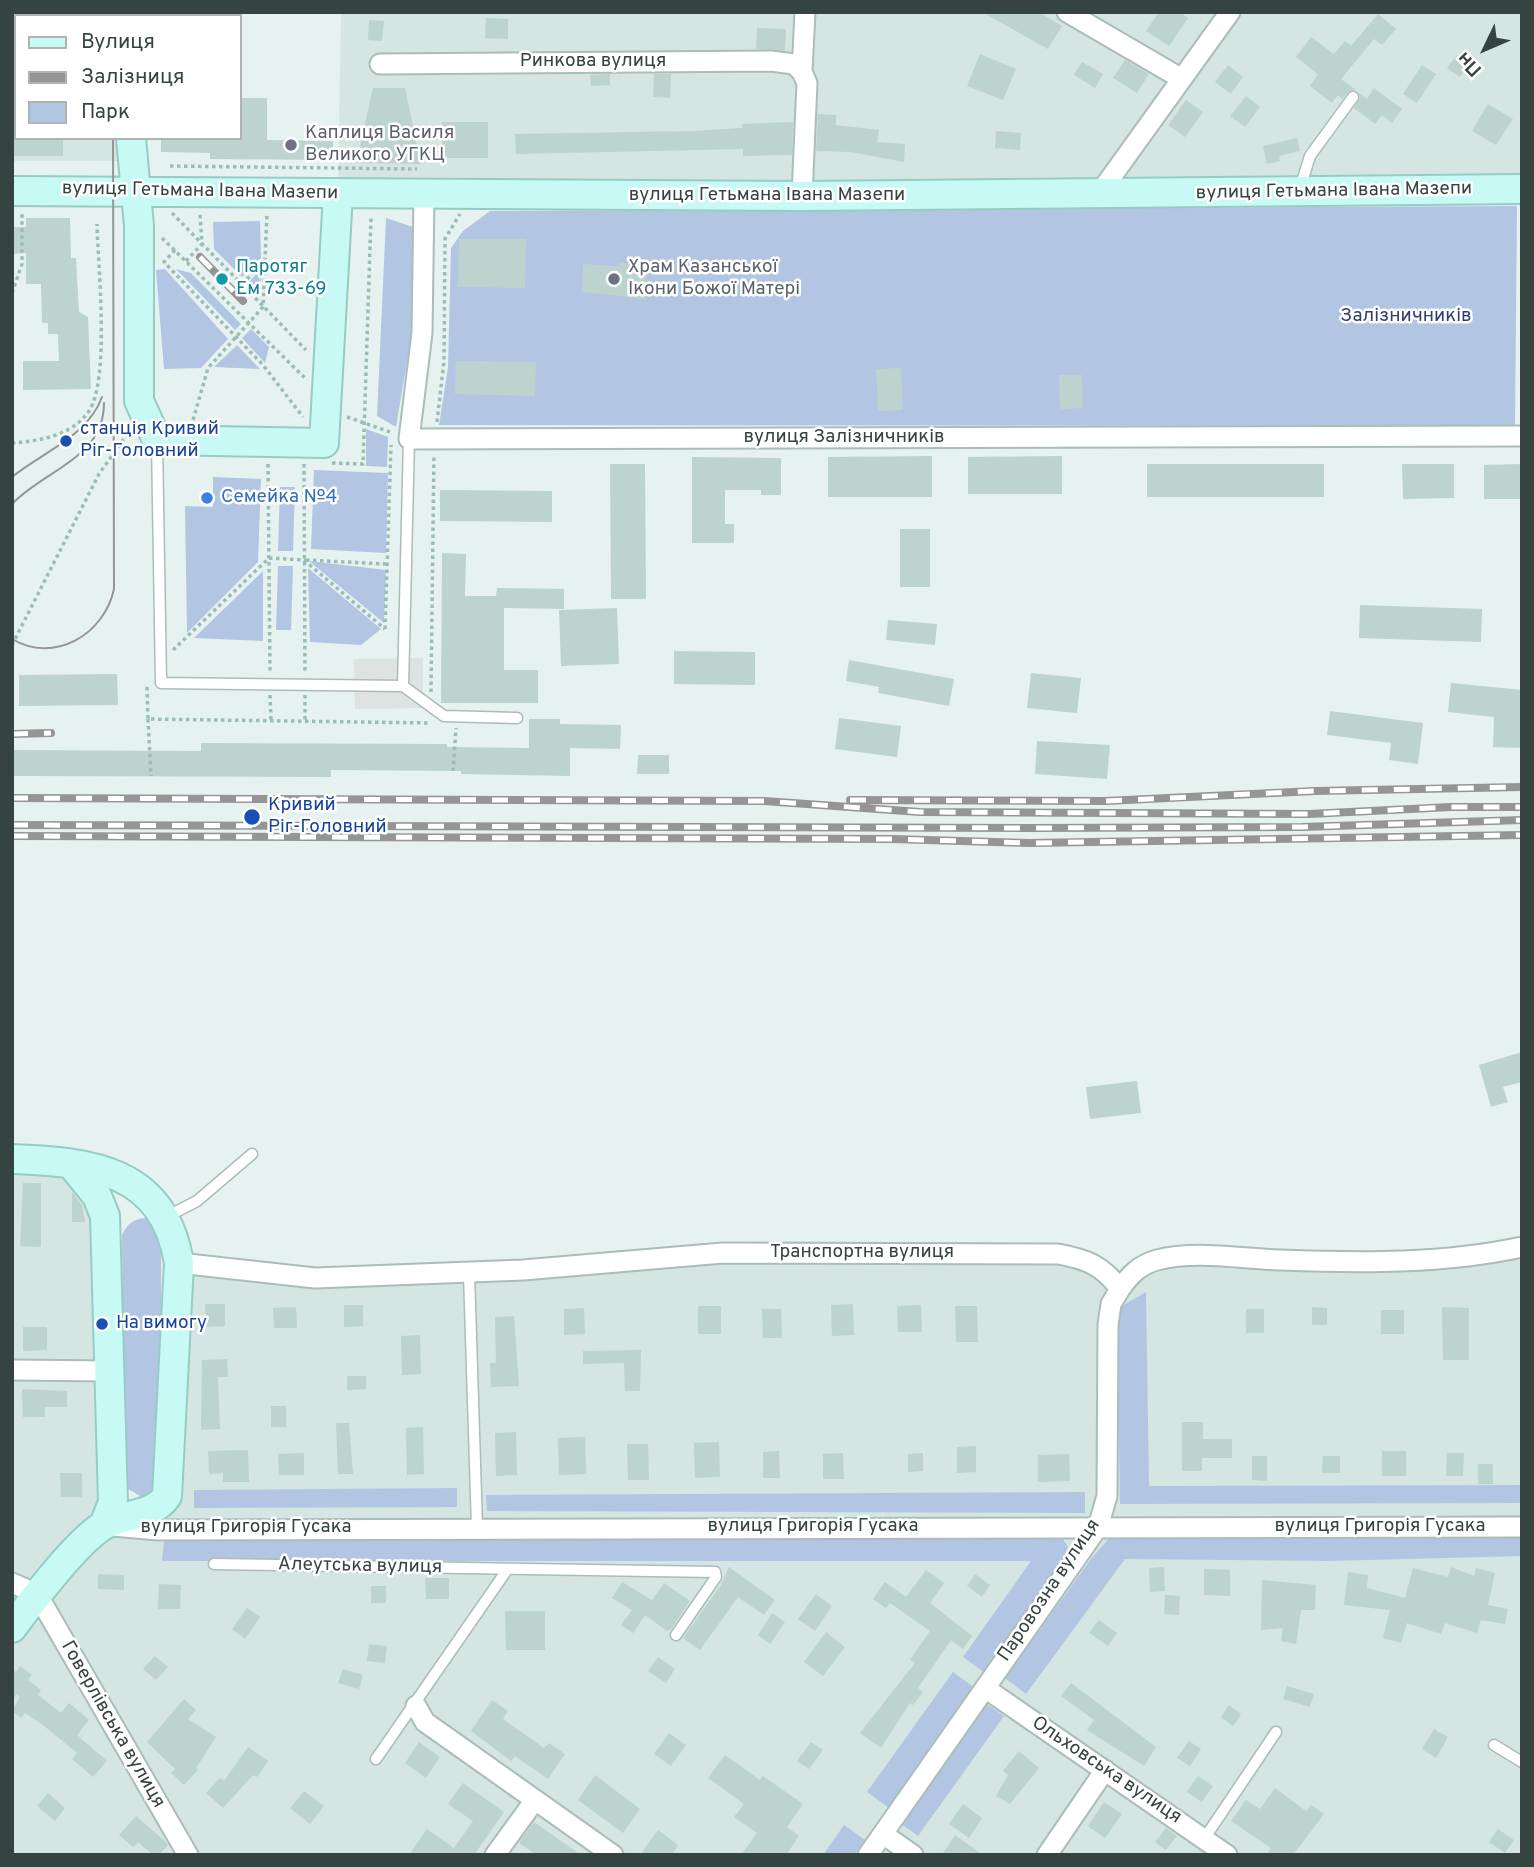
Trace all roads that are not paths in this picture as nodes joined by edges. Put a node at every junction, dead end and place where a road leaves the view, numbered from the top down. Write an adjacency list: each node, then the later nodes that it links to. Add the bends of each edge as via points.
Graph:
1 (805, 12): 5 (street)
2 (1067, 12): 6 (street)
3 (1230, 12): 6 (street)
4 (380, 64): 5 (street, Ринкова вулиця, via 771,61 794,64)
5 (803, 72): 16 (street, via 807,83)
6 (1182, 79): 15 (street)
7 (1353, 97): 13 (lane, via 1310,156)
8 (131, 140): 11 (street)
9 (424, 182): 14 (street, вулиця Гетьмана Івана Мазепи); 16 (street, вулиця Гетьмана Івана Мазепи); 17 (street, via 422,334)
10 (1522, 189): 13 (street, вулиця Гетьмана Івана Мазепи)
11 (136, 190): 12 (street, вулиця Гетьмана Івана Мазепи); 14 (street, вулиця Гетьмана Івана Мазепи); 19 (street, via 139,401)
12 (17, 191)
13 (1299, 192): 15 (street, вулиця Гетьмана Івана Мазепи)
14 (338, 194): 19 (street, via 324,443)
15 (1099, 194): 16 (street, вулиця Гетьмана Івана Мазепи)
16 (802, 196)
17 (401, 436): 18 (street, вулиця Залізничників); 20 (lane)
18 (1522, 436)
19 (148, 438): 20 (lane, via 161,683)
20 (403, 686): 21 (lane, via 444,716)
21 (517, 718)
22 (251, 1154): 25 (lane, via 197,1201)
23 (12, 1159): 24 (street)
24 (71, 1164): 25 (street, via 129,1179 148,1193); 31 (street, via 97,1196 106,1216)
25 (166, 1218): 27 (street)
26 (1522, 1247): 29 (street, via 1383,1261 1184,1256 1144,1264)
27 (179, 1263): 28 (street, Транспортна вулиця, via 315,1278); 32 (street, via 167,1496 152,1509)
28 (469, 1273): 29 (street, Транспортна вулиця, via 723,1253 1058,1254 1089,1260 1107,1272); 35 (lane)
29 (1119, 1289): 33 (street, Паровозна вулиця, via 1108,1325 1107,1496)
30 (12, 1370): 31 (street)
31 (110, 1371): 32 (street, via 113,1502)
32 (104, 1525): 35 (street, вулиця Григорія Гусака, via 159,1530); 38 (street)
33 (1098, 1527): 34 (street, вулиця Григорія Гусака); 35 (street, вулиця Григорія Гусака); 41 (street, Паровозна вулиця)
34 (1522, 1527)
35 (477, 1528)
36 (214, 1564): 37 (lane, Алеутська вулиця)
37 (507, 1570): 40 (lane, Алеутська вулиця, via 715,1572 716,1577); 42 (lane)
38 (24, 1589): 39 (street); 51 (street, Говерлівська вулиця)
39 (12, 1628)
40 (676, 1634)
41 (985, 1688): 47 (street, Ольховська вулиця); 49 (street, Паровозна вулиця)
42 (415, 1706): 45 (lane); 48 (street, via 425,1722)
43 (1276, 1732): 50 (lane)
44 (1493, 1745): 46 (lane)
45 (376, 1759)
46 (1522, 1762)
47 (1104, 1770): 50 (street, Ольховська вулиця); 56 (street)
48 (535, 1800): 52 (street); 53 (street)
49 (883, 1834): 54 (street, Паровозна вулиця); 55 (street)
50 (1205, 1839): 57 (street, Ольховська вулиця)
51 (188, 1855)
52 (495, 1855)
53 (613, 1855)
54 (868, 1855)
55 (913, 1855)
56 (1047, 1855)
57 (1227, 1855)

